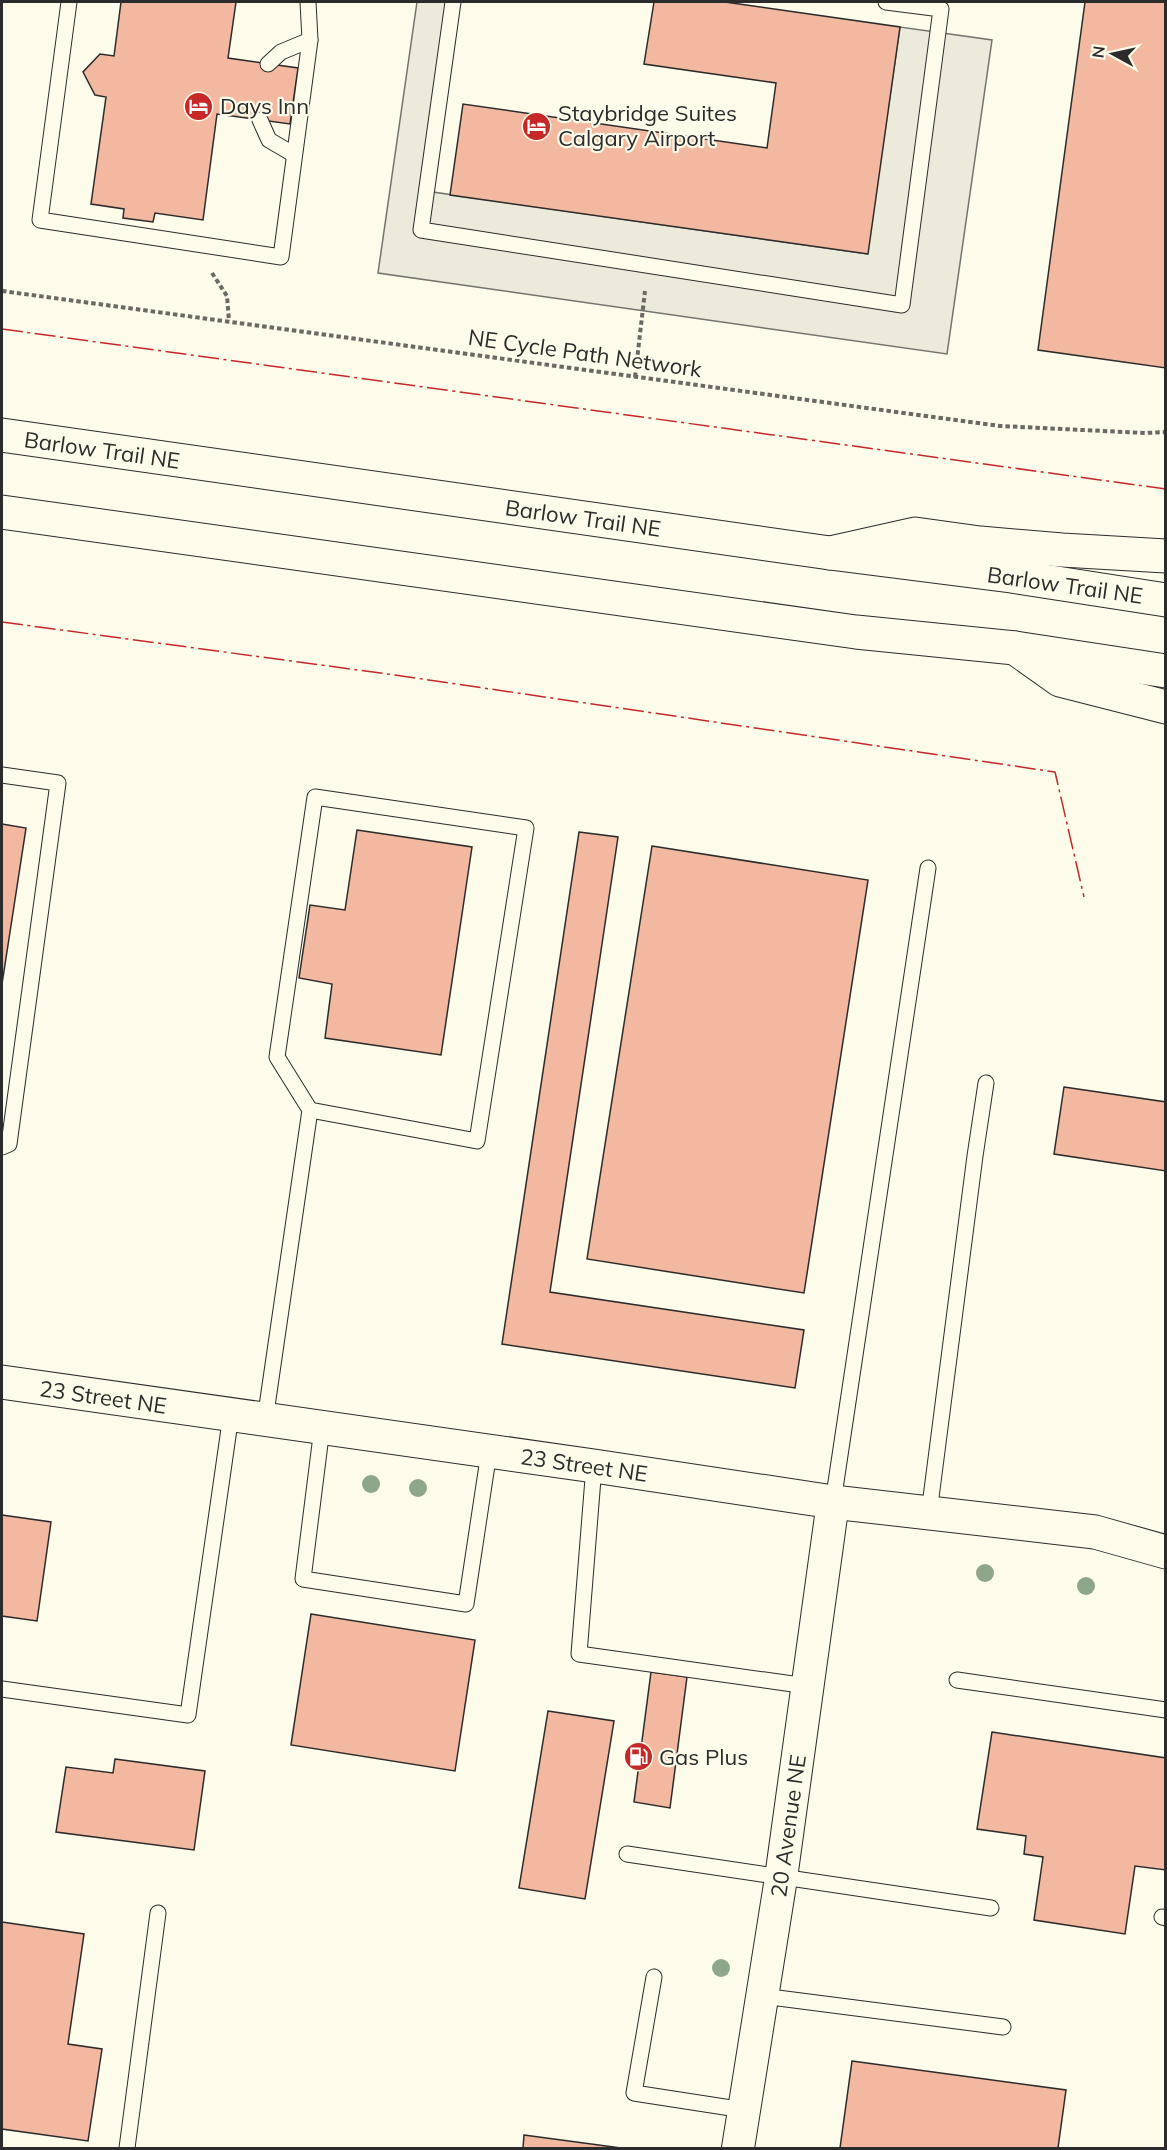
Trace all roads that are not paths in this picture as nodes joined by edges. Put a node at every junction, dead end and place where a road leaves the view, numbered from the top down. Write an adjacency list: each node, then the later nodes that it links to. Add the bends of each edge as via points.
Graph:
1 (69, 2): 8 (lane, via 40,220 281,257)
2 (308, 2): 5 (lane)
3 (453, 2): 4 (lane, via 421,230 902,304 941,9)
4 (886, 2)
5 (310, 40): 6 (lane, via 281,52); 8 (lane)
6 (268, 64)
7 (260, 120): 8 (lane, via 269,140)
8 (293, 154)
9 (2, 435): 11 (main road, Barlow Trail NE)
10 (2, 512): 14 (main road, via 856,632)
11 (830, 553): 12 (main road, via 915,534 980,543); 13 (main road, Barlow Trail NE)
12 (1166, 556)
13 (1166, 600)
14 (1015, 648): 15 (main road); 16 (main road, via 1060,680)
15 (1166, 671)
16 (1166, 707)
17 (2, 775): 21 (lane, via 58,783 9,1144)
18 (928, 868): 28 (lane)
19 (986, 1083): 29 (lane)
20 (310, 1110): 20 (lane, via 477,1141 526,828 315,797 277,1057); 24 (lane)
21 (2, 1147)
22 (2, 1383): 23 (main road, 23 Street NE)
23 (231, 1415): 24 (main road, 23 Street NE); 33 (lane, via 188,1714)
24 (265, 1420): 25 (main road, 23 Street NE)
25 (322, 1428): 26 (main road, 23 Street NE); 26 (lane, via 303,1579 466,1604)
26 (489, 1452): 27 (main road, 23 Street NE)
27 (594, 1466): 28 (main road, 23 Street NE); 32 (lane, via 579,1654)
28 (833, 1502): 29 (main road, 23 Street NE); 32 (street, 20 Avenue NE)
29 (929, 1513): 30 (main road, 23 Street NE, via 1095,1532)
30 (1166, 1552)
31 (957, 1680): 34 (lane)
32 (807, 1686): 36 (street, 20 Avenue NE)
33 (2, 1689)
34 (1166, 1710)
35 (627, 1854): 36 (lane)
36 (781, 1878): 37 (lane); 40 (street, 20 Avenue NE)
37 (991, 1908)
38 (158, 1913): 43 (lane)
39 (654, 1977): 42 (lane, via 634,2093)
40 (762, 1996): 41 (lane); 42 (street, 20 Avenue NE)
41 (1003, 2027)
42 (744, 2110): 44 (street, 20 Avenue NE)
43 (127, 2148)
44 (738, 2148)

